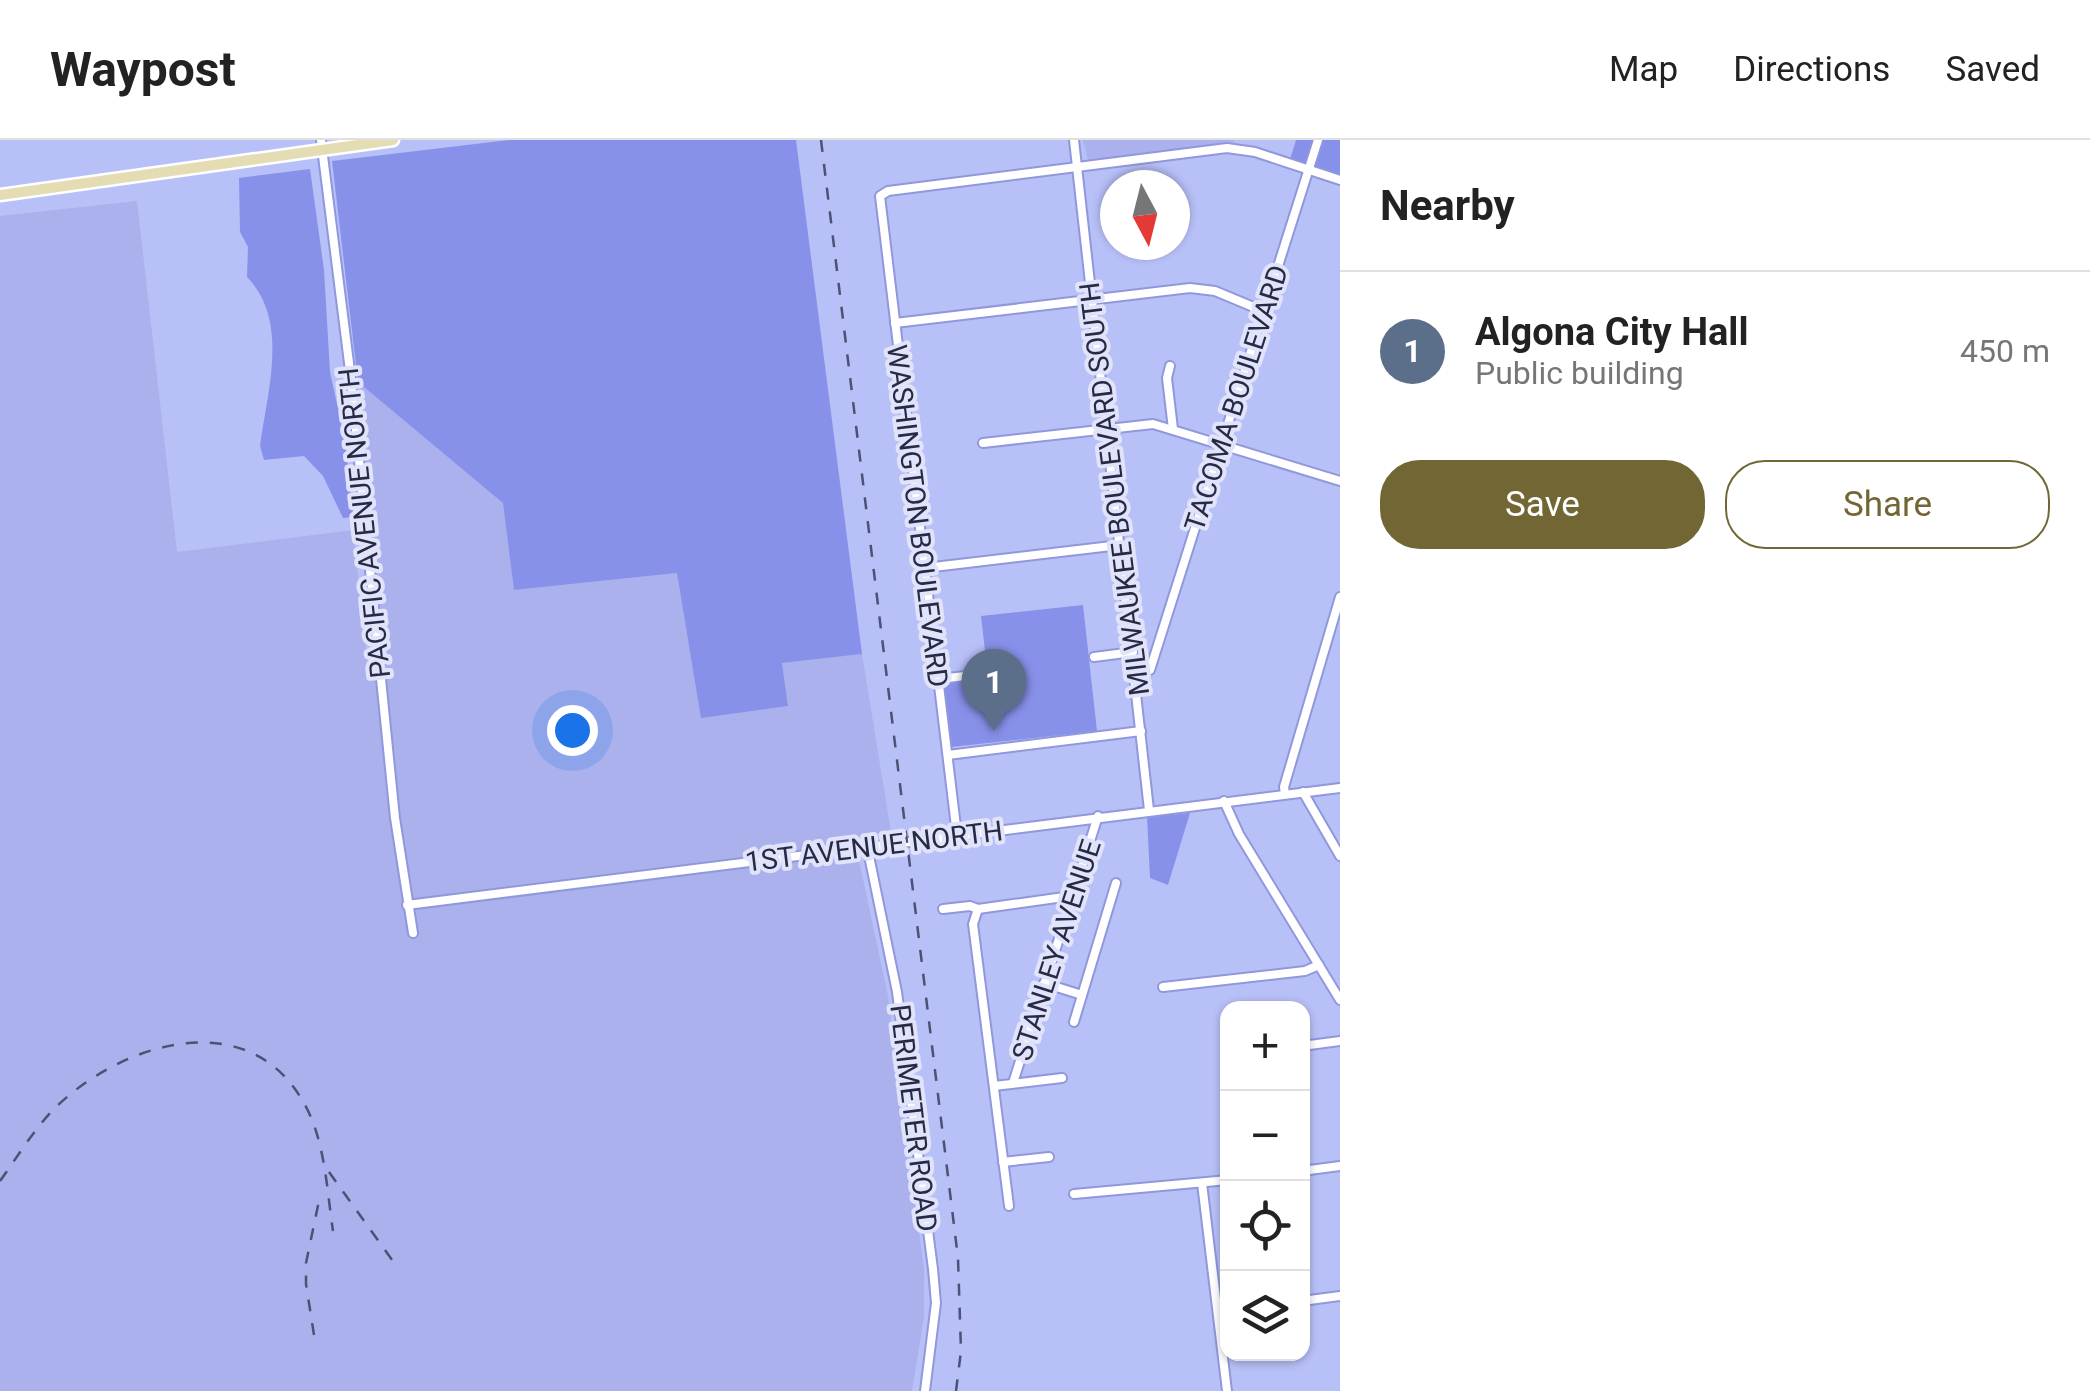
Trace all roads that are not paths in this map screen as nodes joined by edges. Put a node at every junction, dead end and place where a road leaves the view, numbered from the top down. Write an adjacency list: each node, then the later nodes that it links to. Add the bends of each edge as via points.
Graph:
1 (393, 140): 4 (main road)
2 (1074, 140): 5 (street, MILWAUKEE BOULEVARD SOUTH)
3 (1318, 140): 6 (street, TACOMA BOULEVARD)
4 (321, 144): 8 (main road); 42 (street, PACIFIC AVENUE NORTH)
5 (1077, 167): 6 (street, via 1237,148); 9 (street, MILWAUKEE BOULEVARD SOUTH); 11 (street, WASHINGTON BOULEVARD, via 880,196)
6 (1309, 170): 7 (street); 10 (street, TACOMA BOULEVARD)
7 (1340, 180)
8 (0, 196)
9 (1092, 298): 10 (street, via 1203,288); 11 (street); 13 (street, MILWAUKEE BOULEVARD SOUTH)
10 (1263, 311): 16 (street, TACOMA BOULEVARD)
11 (895, 323): 19 (street, WASHINGTON BOULEVARD)
12 (1170, 366): 14 (street)
13 (1107, 427): 14 (street); 15 (street); 18 (street, MILWAUKEE BOULEVARD SOUTH)
14 (1172, 428): 16 (street)
15 (983, 443)
16 (1220, 444): 17 (street); 24 (street, TACOMA BOULEVARD)
17 (1340, 481)
18 (1120, 544): 19 (street); 23 (street, MILWAUKEE BOULEVARD SOUTH)
19 (925, 568): 28 (street, WASHINGTON BOULEVARD)
20 (1340, 596): 21 (street)
21 (1329, 631): 22 (street); 33 (street)
22 (1340, 634)
23 (1133, 654): 24 (street); 25 (street); 29 (street, MILWAUKEE BOULEVARD SOUTH)
24 (1154, 656): 26 (street, TACOMA BOULEVARD)
25 (1094, 657)
26 (1150, 670)
27 (990, 672): 28 (street)
28 (938, 679): 30 (street, WASHINGTON BOULEVARD)
29 (1141, 731): 30 (street); 35 (street, MILWAUKEE BOULEVARD SOUTH)
30 (948, 755): 37 (street, WASHINGTON BOULEVARD)
31 (1340, 788): 32 (street, 1ST AVENUE NORTH)
32 (1304, 792): 33 (street, 1ST AVENUE NORTH); 39 (street)
33 (1285, 794): 34 (street, 1ST AVENUE NORTH)
34 (1224, 801): 35 (street, 1ST AVENUE NORTH); 46 (street)
35 (1149, 810): 36 (street, 1ST AVENUE NORTH)
36 (1098, 816): 37 (street, 1ST AVENUE NORTH); 41 (street, STANLEY AVENUE)
37 (957, 835): 38 (street, 1ST AVENUE NORTH)
38 (867, 846): 42 (street, 1ST AVENUE NORTH); 69 (street, PERIMETER ROAD, via 898,992 934,1269)
39 (1340, 856)
40 (1116, 883): 49 (street)
41 (1071, 896): 44 (street); 47 (street, STANLEY AVENUE)
42 (407, 905): 45 (street, PACIFIC AVENUE NORTH)
43 (943, 909): 44 (street)
44 (978, 909): 56 (street, via 973,924)
45 (412, 933)
46 (1319, 965): 48 (street); 50 (street)
47 (1044, 984): 49 (street); 55 (street, STANLEY AVENUE)
48 (1164, 987)
49 (1082, 995): 51 (street)
50 (1340, 1000)
51 (1074, 1022)
52 (1340, 1041): 53 (street)
53 (1310, 1045)
54 (1062, 1078): 55 (street)
55 (1013, 1083): 56 (street)
56 (994, 1086): 58 (street)
57 (1048, 1157): 58 (street)
58 (1003, 1162): 64 (street)
59 (1340, 1166): 60 (street)
60 (1310, 1170)
61 (1222, 1181): 62 (street)
62 (1202, 1184): 63 (street); 66 (street)
63 (1074, 1194)
64 (1008, 1206)
65 (1340, 1296): 67 (street)
66 (1220, 1299)
67 (1310, 1300)
68 (1225, 1361): 70 (street)
69 (926, 1391)
70 (1227, 1391)

